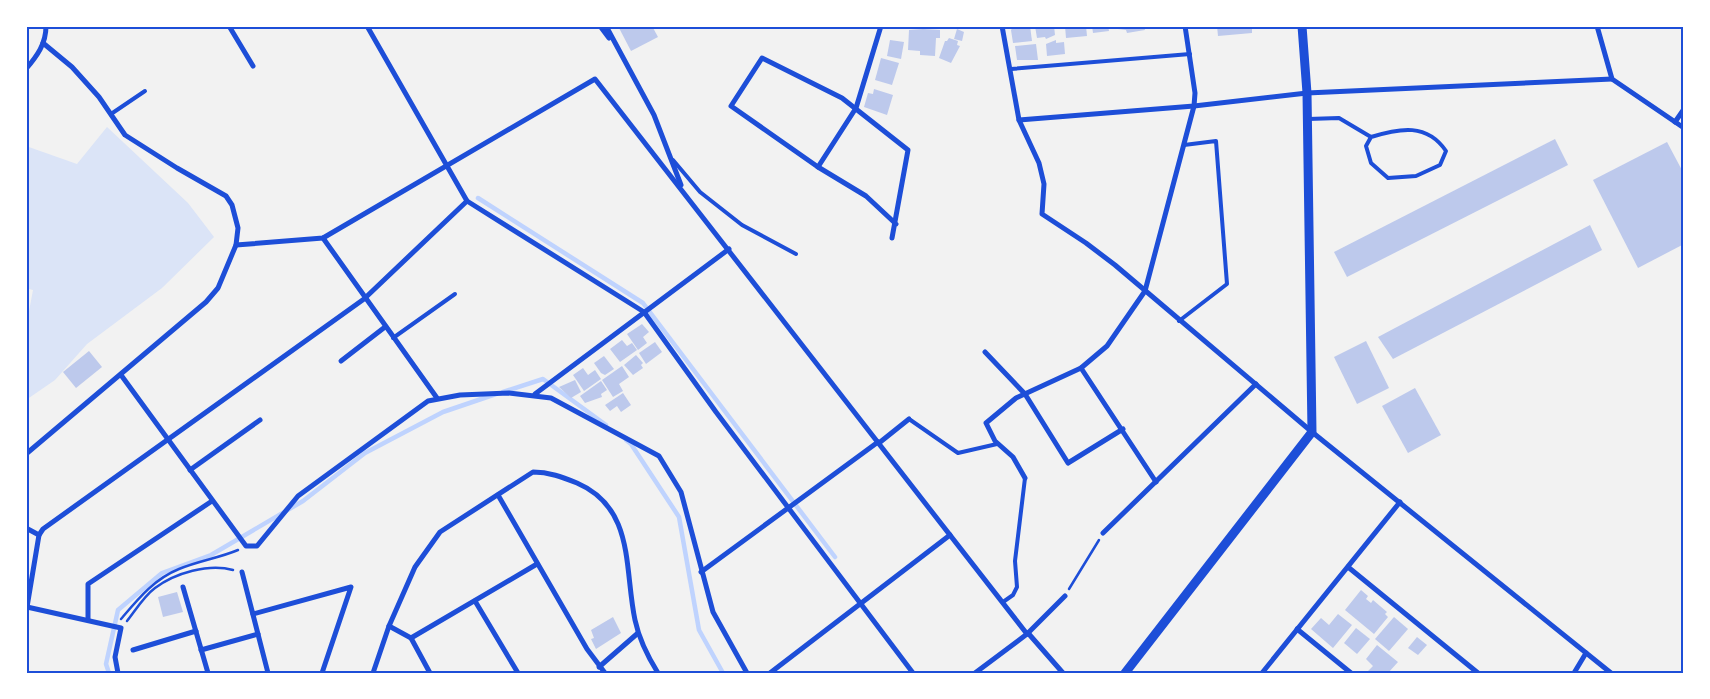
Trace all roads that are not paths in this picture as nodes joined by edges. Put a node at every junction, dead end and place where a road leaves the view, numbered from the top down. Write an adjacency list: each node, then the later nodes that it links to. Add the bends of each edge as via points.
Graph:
1 (46, 26): 11 (street)
2 (229, 26): 14 (street)
3 (367, 26): 31 (street)
4 (600, 26): 12 (street)
5 (606, 26): 12 (street)
6 (881, 26): 21 (street)
7 (1002, 26): 16 (street)
8 (1185, 26): 13 (street)
9 (1302, 26): 19 (street)
10 (1597, 26): 17 (street)
11 (43, 43): 15 (street, via 39,54); 23 (street, via 72,67)
12 (616, 46): 30 (street, via 654,115)
13 (1190, 54): 16 (lane); 20 (street, via 1196,93)
14 (253, 66)
15 (26, 69)
16 (1011, 69): 25 (street)
17 (1612, 79): 19 (street); 26 (street)
18 (145, 91): 23 (lane)
19 (1307, 93): 20 (street); 24 (street)
20 (1194, 106): 25 (street); 29 (street)
21 (856, 108): 32 (street); 32 (street, via 762,58 731,106); 35 (street, via 908,150)
22 (1684, 109): 26 (street)
23 (111, 114): 38 (street, via 125,135 226,196 236,218)
24 (1308, 119): 28 (lane, via 1339,118); 59 (street)
25 (1019, 120): 41 (street, via 1039,163 1044,184 1042,214 1086,243)
26 (1675, 122): 27 (street)
27 (1684, 128)
28 (1371, 137): 28 (lane, via 1390,131 1416,130 1437,138 1446,151 1440,165 1416,176 1388,178 1371,163 1366,146)
29 (1184, 145): 41 (street); 45 (lane, via 1216,141 1227,284)
30 (671, 159): 33 (street); 40 (lane, via 700,192 742,225)
31 (448, 164): 33 (street, via 595,79); 34 (street); 36 (street)
32 (818, 167): 35 (street, via 866,196)
33 (683, 191): 39 (street)
34 (467, 201): 43 (street); 44 (street)
35 (896, 224): 37 (street)
36 (323, 238): 38 (street); 43 (street)
37 (892, 238)
38 (236, 245): 51 (street, via 218,288 206,302)
39 (729, 249): 44 (street); 61 (street)
40 (796, 254)
41 (1146, 291): 45 (street); 50 (street, via 1107,346)
42 (455, 294): 47 (lane)
43 (364, 299): 46 (street); 60 (street)
44 (644, 312): 53 (street); 70 (street)
45 (1179, 320): 52 (street)
46 (385, 327): 47 (street); 49 (street)
47 (393, 338): 55 (street)
48 (985, 352): 54 (street)
49 (341, 361)
50 (1081, 368): 54 (street); 58 (street)
51 (121, 375): 60 (street); 63 (street)
52 (1256, 384): 59 (street); 66 (street)
53 (535, 394): 55 (street); 78 (street, via 551,398 658,456 681,492)
54 (1025, 394): 58 (street, via 1068,463); 62 (street, via 986,423)
55 (437, 398): 68 (street, via 298,496 258,546 246,546)
56 (908, 419): 61 (street); 62 (lane, via 958,453)
57 (260, 420): 64 (street)
58 (1122, 429): 66 (street)
59 (1312, 432): 69 (street); 113 (street)
60 (168, 440): 64 (street); 73 (street)
61 (878, 442): 70 (street); 74 (street)
62 (997, 444): 65 (street, via 1013,457)
63 (26, 454)
64 (190, 470): 68 (street)
65 (1025, 478): 82 (lane, via 1015,561 1017,587 1013,595)
66 (1156, 482): 72 (street)
67 (498, 495): 75 (street); 88 (street, via 440,532 415,567); 91 (street, via 533,472 547,472 590,489 606,502 625,543)
68 (212, 500): 87 (street, via 88,584)
69 (1400, 502): 76 (street); 97 (street)
70 (788, 508): 78 (street); 83 (street)
71 (26, 528): 73 (street)
72 (1104, 533)
73 (39, 535): 84 (street)
74 (950, 535): 82 (street); 83 (street)
75 (537, 564): 81 (street); 98 (street)
76 (1348, 567): 89 (street); 116 (street)
77 (242, 572): 86 (street)
78 (701, 572): 108 (street, via 713,612)
79 (183, 586): 90 (street)
80 (1065, 596): 93 (street)
81 (475, 601): 94 (street); 105 (street)
82 (1003, 602): 93 (street)
83 (861, 604): 109 (street); 110 (street)
84 (27, 607): 85 (street); 87 (street)
85 (26, 613)
86 (253, 614): 92 (street); 102 (street, via 350,587)
87 (88, 619): 99 (street, via 121,628 115,657)
88 (389, 626): 94 (street); 103 (street)
89 (1297, 629): 114 (street); 115 (street)
90 (196, 631): 95 (street); 96 (street)
91 (638, 633): 98 (street); 107 (street)
92 (258, 634): 96 (street); 101 (street)
93 (1028, 634): 111 (street); 112 (street)
94 (411, 638): 104 (street)
95 (133, 650)
96 (201, 650): 100 (street)
97 (1586, 653): 117 (street); 118 (street)
98 (599, 667): 106 (street)
99 (118, 673)
100 (208, 673)
101 (268, 673)
102 (322, 673)
103 (373, 673)
104 (430, 673)
105 (518, 673)
106 (605, 673)
107 (658, 673)
108 (747, 673)
109 (770, 673)
110 (913, 673)
111 (975, 673)
112 (1064, 673)
113 (1125, 673)
114 (1262, 673)
115 (1350, 673)
116 (1478, 673)
117 (1574, 673)
118 (1612, 673)

